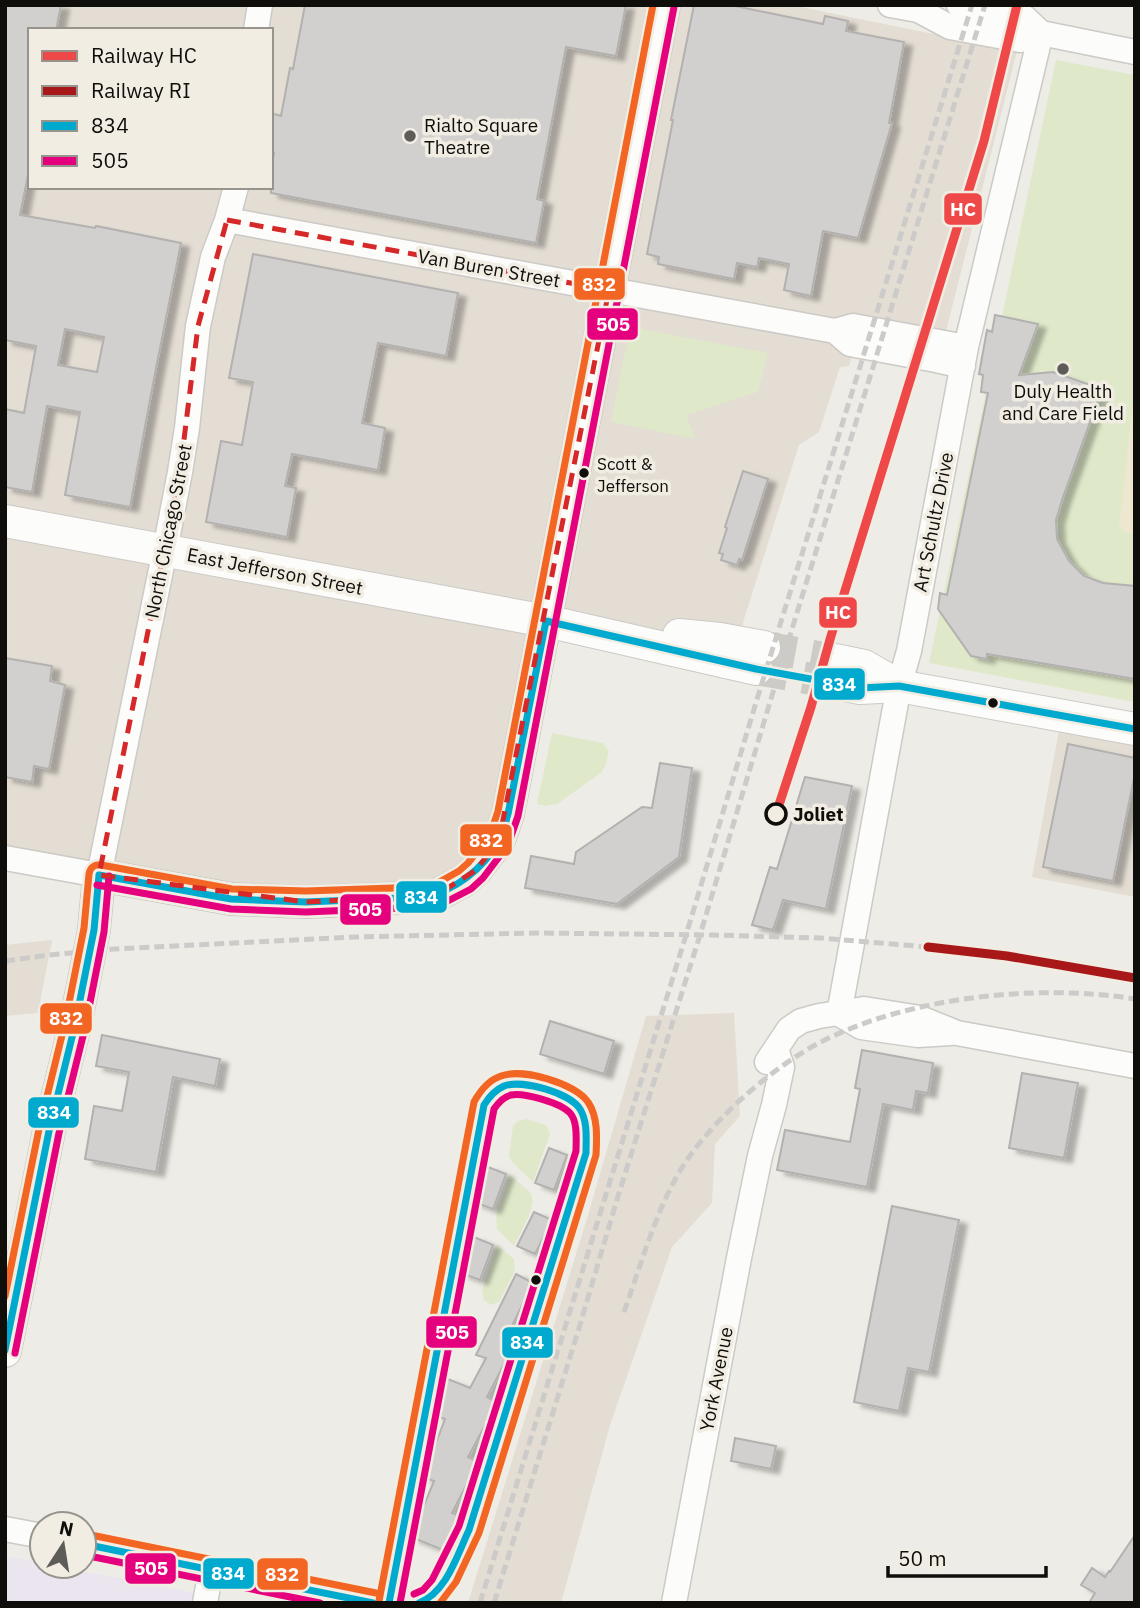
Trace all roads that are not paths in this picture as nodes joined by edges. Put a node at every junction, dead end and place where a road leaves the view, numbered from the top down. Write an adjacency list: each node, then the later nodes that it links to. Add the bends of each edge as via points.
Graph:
1 (260, 5): 7 (street)
2 (664, 5): 12 (main road)
3 (890, 5): 6 (street)
4 (949, 5): 6 (street)
5 (959, 5): 8 (street, via 1024,18)
6 (918, 10): 8 (street, via 950,27 1020,40)
7 (256, 28)
8 (1041, 33): 9 (street); 13 (street, Art Schultz Drive)
9 (1135, 52)
10 (235, 189): 11 (street, North Chicago Street)
11 (226, 220): 12 (street, Van Buren Street); 15 (street, North Chicago Street, via 198,326 187,428)
12 (609, 290): 13 (street, Van Buren Street, via 835,331 850,344 936,360); 16 (main road)
13 (964, 357): 19 (street, Art Schultz Drive)
14 (5, 521): 15 (main road, East Jefferson Street)
15 (165, 550): 16 (main road, East Jefferson Street); 22 (street, North Chicago Street)
16 (546, 621): 17 (main road, East Jefferson Street); 22 (main road, via 508,814 499,840 465,880 424,897 306,902 231,899)
17 (760, 658)
18 (832, 671): 19 (main road, via 864,666)
19 (899, 686): 20 (main road); 23 (street, Art Schultz Drive)
20 (1135, 729)
21 (5, 858): 22 (street)
22 (99, 875): 25 (main road, via 75,925 56,1020 48,1130)
23 (839, 1014): 24 (street, via 862,1027 918,1035 957,1033); 30 (street, York Avenue, via 801,1021 789,1029 766,1063 758,1102 760,1156)
24 (1135, 1066)
25 (5, 1351)
26 (5, 1529): 27 (street)
27 (28, 1533)
28 (98, 1547): 29 (street, via 211,1570)
29 (205, 1603)
30 (674, 1603)

